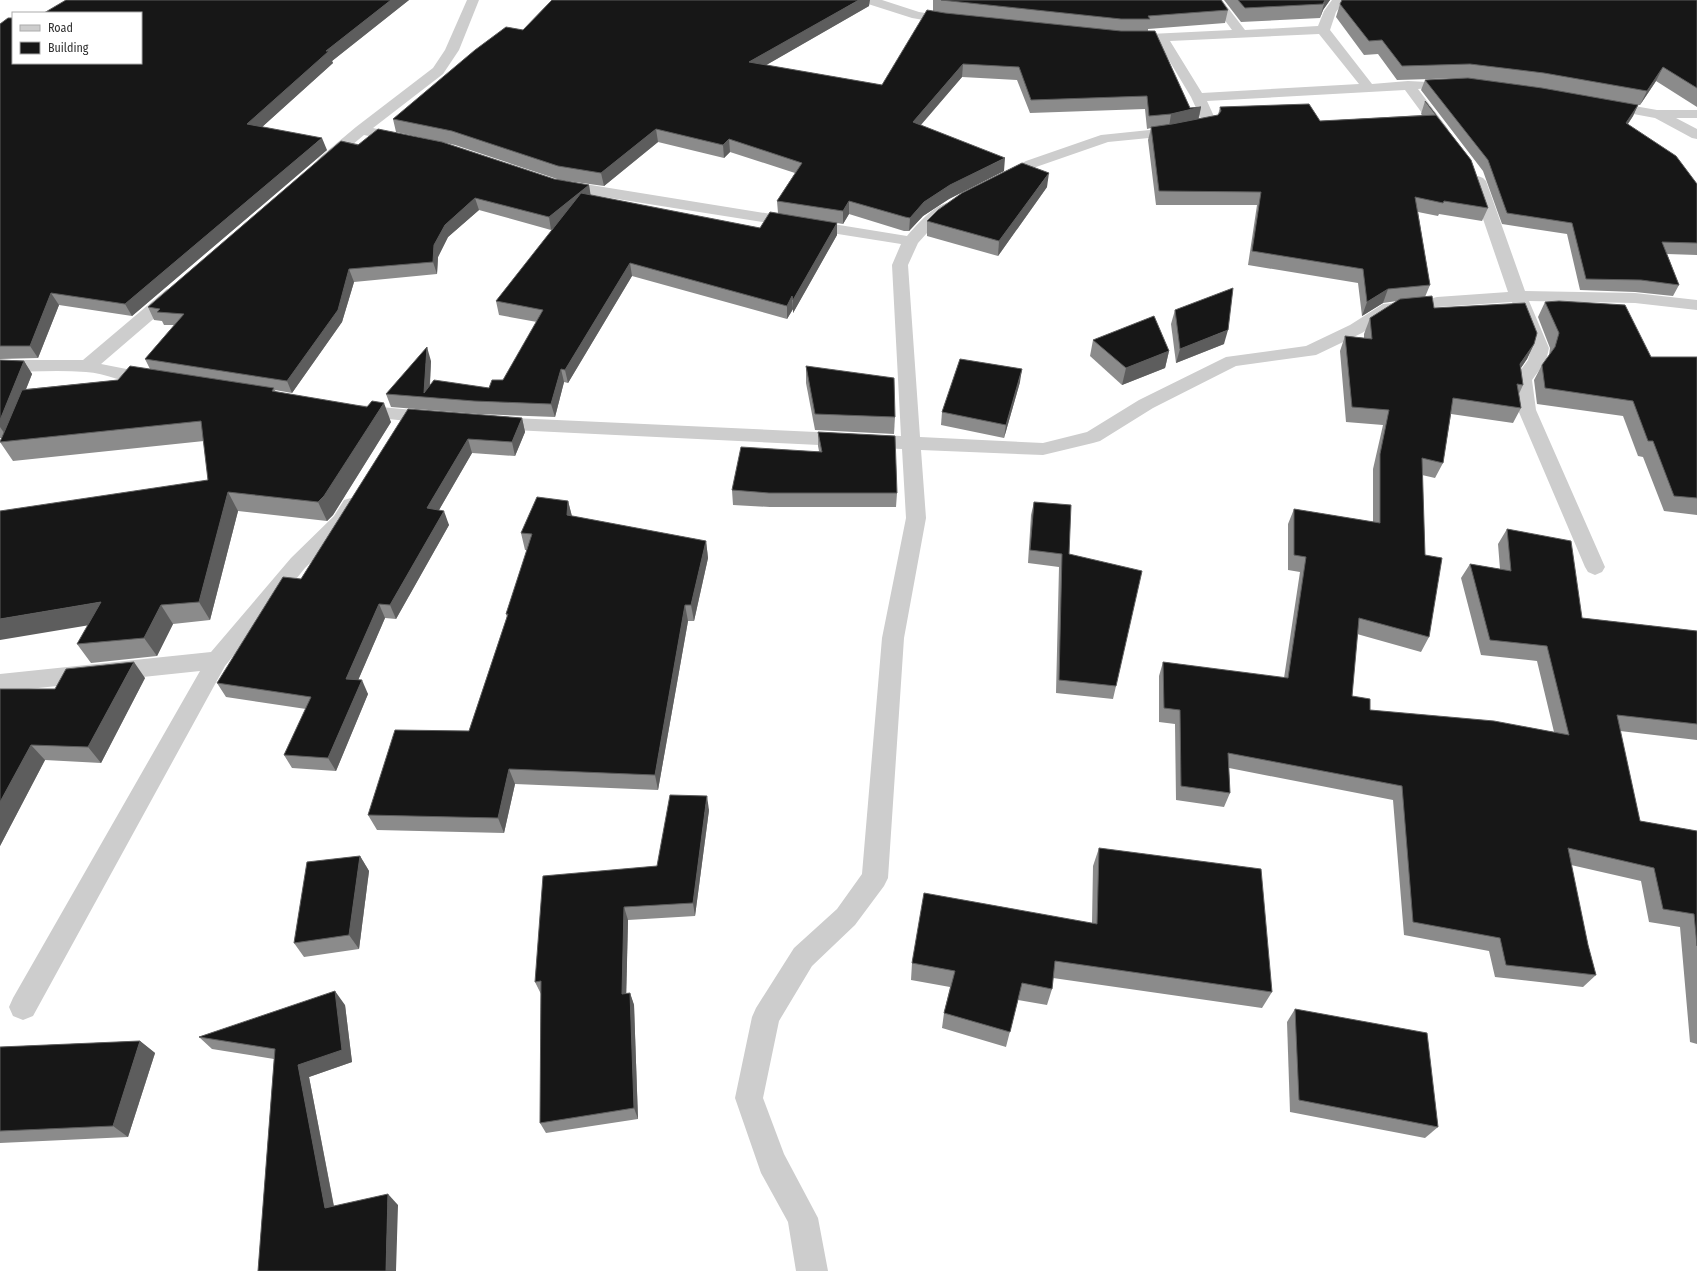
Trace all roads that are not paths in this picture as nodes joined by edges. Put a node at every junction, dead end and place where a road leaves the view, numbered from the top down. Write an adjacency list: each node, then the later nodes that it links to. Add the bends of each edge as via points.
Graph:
1 (473, 0): 17 (street, via 452,50 438,71)
2 (870, 0): 5 (street, via 917,14)
3 (1216, 0): 7 (street)
4 (1339, 0): 6 (street, via 1330,11)
5 (967, 22)
6 (1323, 30): 7 (street); 12 (street)
7 (1242, 34): 9 (street)
8 (1141, 38): 9 (street)
9 (1162, 38): 13 (street)
10 (1436, 84): 11 (street)
11 (1408, 85): 12 (street); 20 (street)
12 (1368, 87): 13 (street)
13 (1198, 98): 24 (street, via 1210,123 1169,132 1106,138 1031,164 956,203 930,220)
14 (1590, 102): 15 (street)
15 (1657, 114): 16 (street); 18 (street)
16 (1697, 114)
17 (361, 130): 19 (street); 22 (street)
18 (1697, 135)
19 (420, 142)
20 (1452, 143)
21 (1470, 166): 26 (street)
22 (313, 171)
23 (543, 180): 24 (street, via 557,185)
24 (911, 241): 36 (street, via 900,265)
25 (184, 283): 29 (street)
26 (1518, 296): 27 (street, via 1634,298); 36 (street, via 1389,308 1356,329 1310,351 1232,361 1146,404 1093,437 1043,449); 38 (street, via 1540,348 1537,362 1523,379 1527,410)
27 (1697, 305)
28 (0, 366): 29 (street)
29 (87, 366): 30 (street, via 123,375)
30 (170, 382)
31 (342, 408): 32 (street)
32 (407, 415): 33 (street); 35 (street)
33 (454, 420)
34 (478, 422): 36 (street)
35 (395, 435)
36 (911, 442): 42 (street, via 916,518 893,638 875,878 846,917 803,957 766,1017 749,1098 772,1162 803,1218)
37 (362, 488): 39 (street, via 341,521 298,563)
38 (1595, 567)
39 (217, 660): 40 (street); 41 (street)
40 (0, 683)
41 (23, 1007)
42 (812, 1271)

